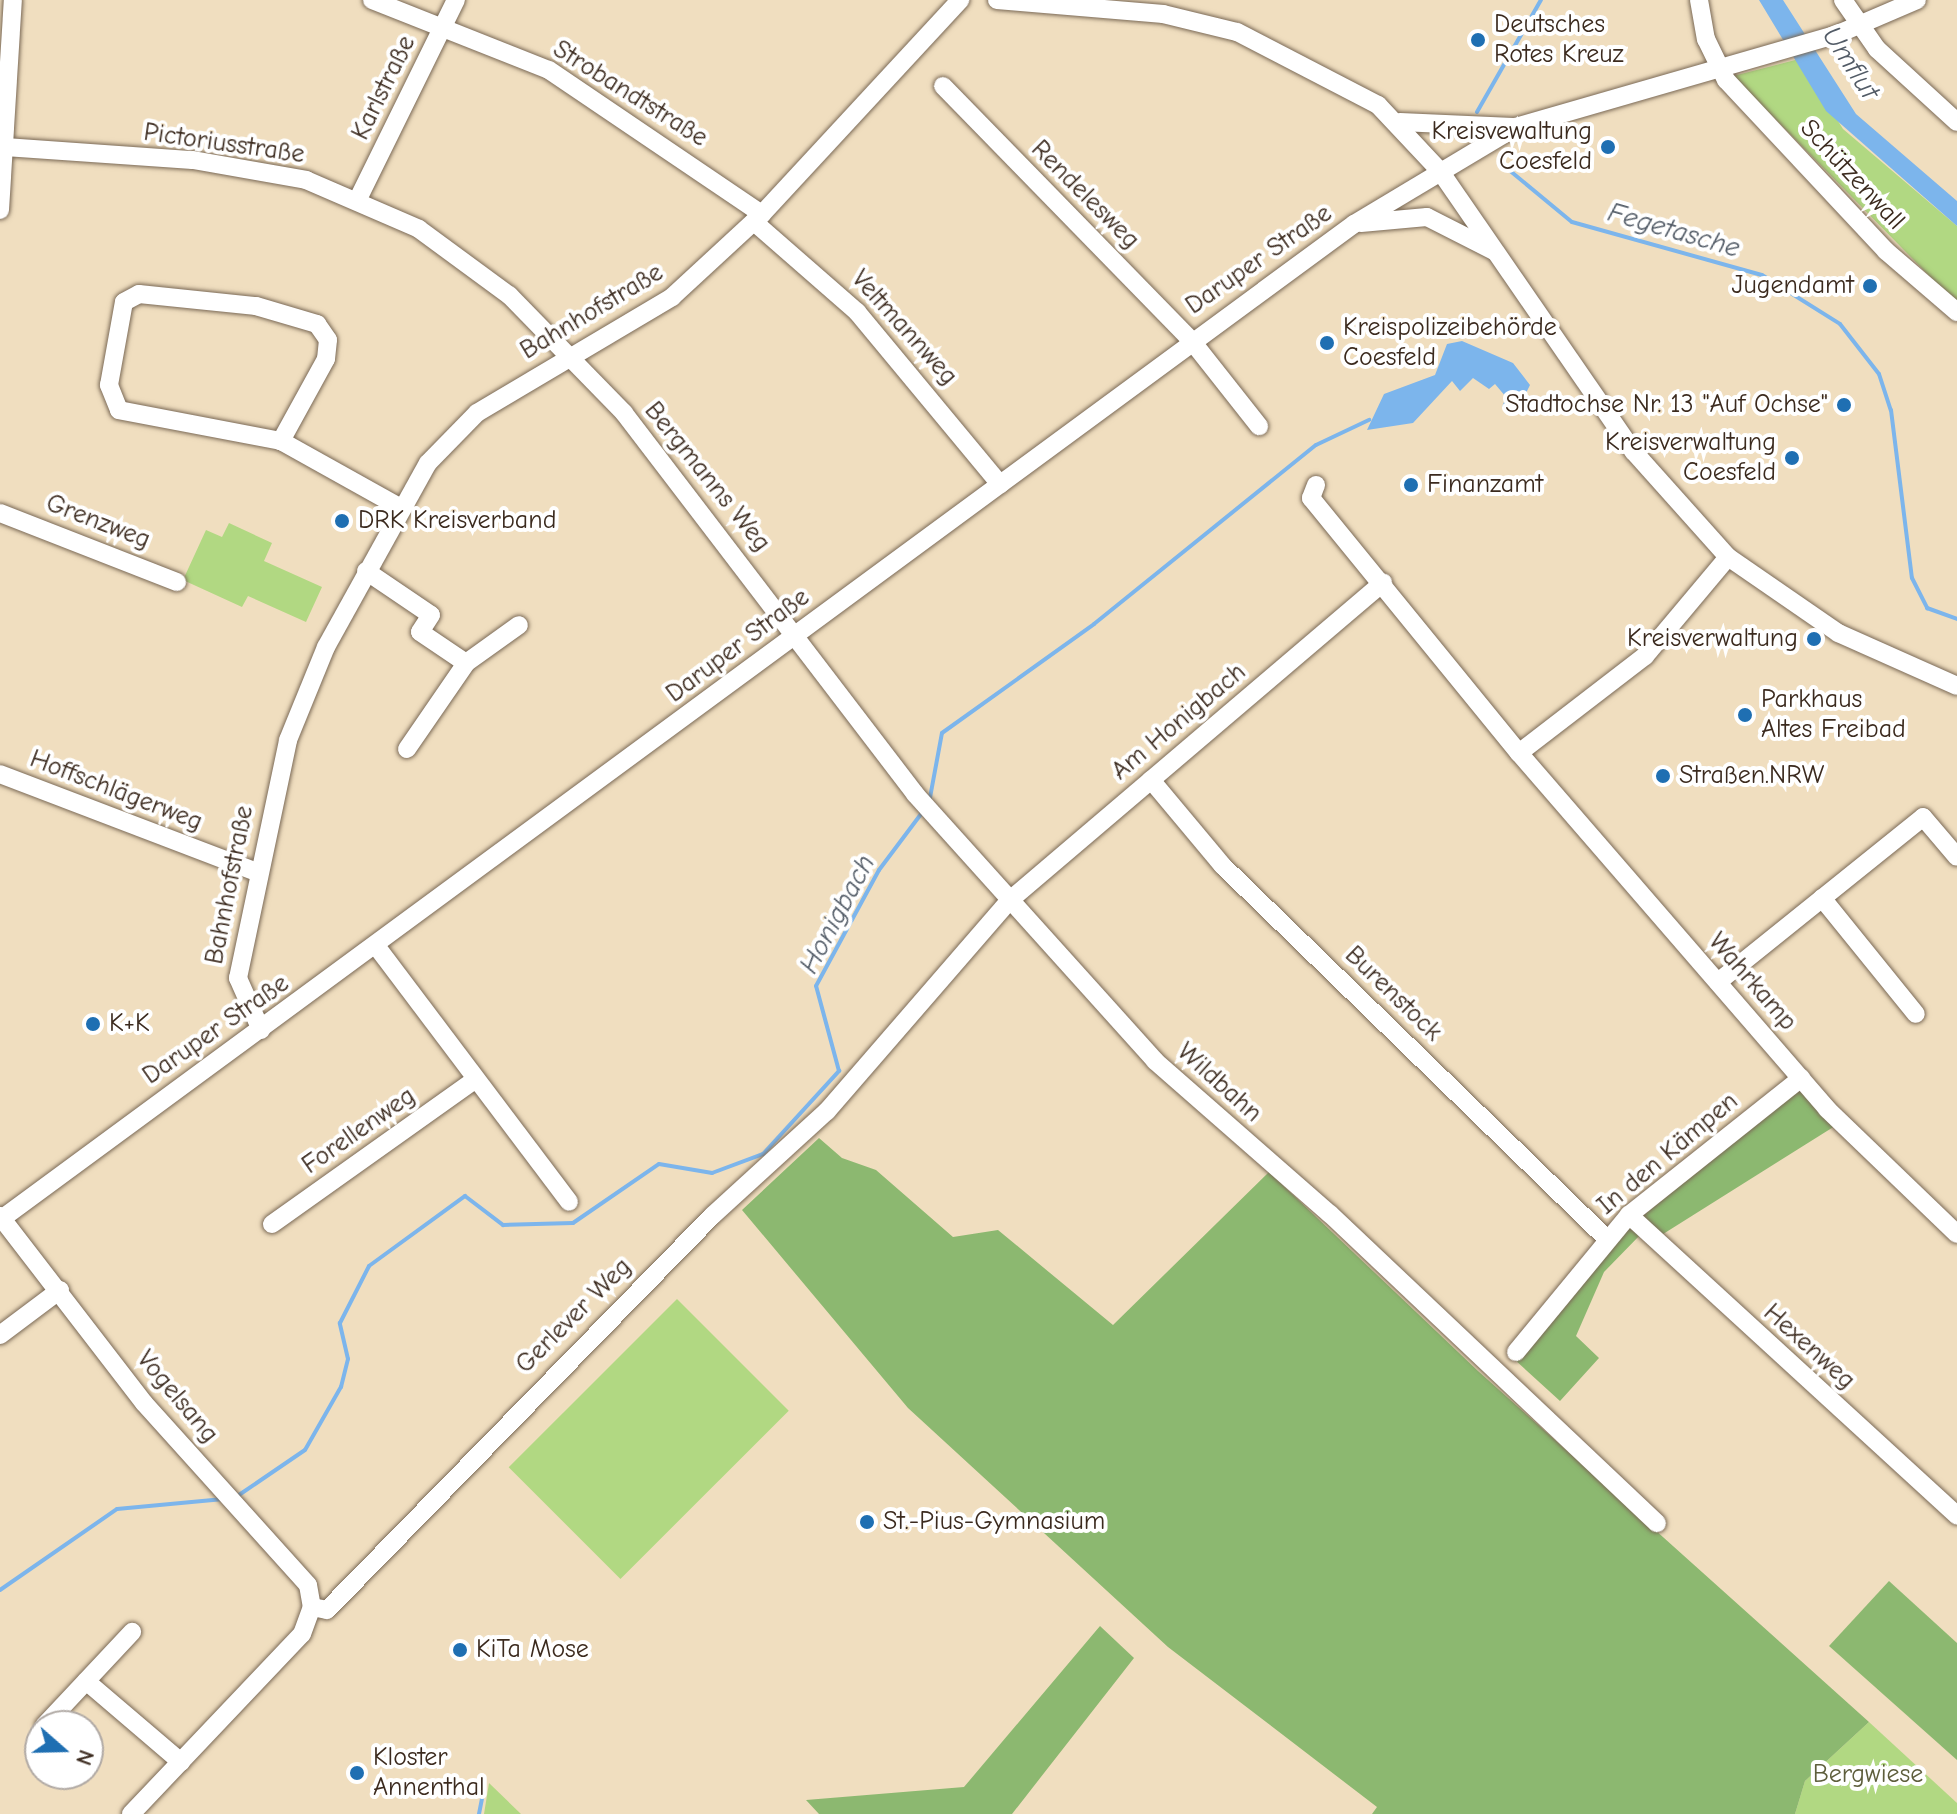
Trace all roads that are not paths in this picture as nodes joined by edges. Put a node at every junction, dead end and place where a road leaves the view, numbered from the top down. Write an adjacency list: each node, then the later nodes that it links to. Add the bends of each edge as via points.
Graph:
1 (13, 0): 17 (street)
2 (372, 0): 10 (street, Strobandtstraße)
3 (456, 0): 10 (street, Karlstraße)
4 (960, 0): 21 (street, Bahnhofstraße)
5 (997, 0): 9 (street)
6 (1699, 0): 12 (street)
7 (1843, 0): 11 (street)
8 (1917, 0): 11 (street, Daruper Straße)
9 (1166, 7): 14 (street, via 1288,54)
10 (443, 27): 19 (street, Karlstraße); 21 (street, Strobandtstraße, via 549,70)
11 (1859, 27): 12 (street, Daruper Straße); 15 (street)
12 (1716, 67): 16 (street, Daruper Straße); 24 (street, Schützenwall, via 1886,251)
13 (943, 86): 25 (street, Rendelesweg)
14 (1400, 122): 16 (street, Daruper Straße); 18 (street)
15 (1957, 122)
16 (1516, 127): 18 (street, Daruper Straße)
17 (5, 147): 19 (street, Pictoriusstraße, via 264,171); 20 (street)
18 (1440, 171): 22 (street, Daruper Straße); 23 (street)
19 (358, 199): 26 (street, Pictoriusstraße, via 447,246)
20 (0, 210)
21 (758, 218): 26 (street, Bahnhofstraße, via 672,297); 29 (street, Veltmannweg, via 857,312)
22 (1354, 224): 23 (street, via 1427,217); 25 (street, Daruper Straße)
23 (1501, 256): 33 (street, via 1634,452)
24 (1957, 312)
25 (1191, 340): 27 (street); 29 (street, Daruper Straße)
26 (573, 354): 31 (street, Bahnhofstraße, via 456,431); 38 (street, Bergmanns Weg)
27 (1259, 426)
28 (281, 441): 28 (street, via 326,359 328,340 317,324 256,306 139,294 124,302 109,385 119,410); 31 (street)
29 (1000, 484): 38 (street, Daruper Straße)
30 (1316, 485): 36 (street, Wahrkamp, via 1311,498)
31 (401, 508): 34 (street, Bahnhofstraße)
32 (0, 513): 35 (street, Grenzweg)
33 (1728, 557): 40 (street, via 1838,633); 42 (street, via 1645,656)
34 (366, 571): 39 (street, via 431,615 420,632); 46 (street, Bahnhofstraße, via 288,740)
35 (177, 582)
36 (1383, 583): 42 (street, Wahrkamp); 44 (street, Am Honigbach)
37 (519, 625): 39 (street)
38 (795, 635): 48 (street, Wildbahn, via 915,794); 49 (street, Daruper Straße)
39 (466, 663): 41 (street)
40 (1957, 686)
41 (407, 749)
42 (1519, 753): 50 (street, Wahrkamp)
43 (0, 774): 46 (street, Hoffschlägerweg)
44 (1151, 780): 48 (street, Am Honigbach); 60 (street, Burenstock, via 1222,865)
45 (1957, 857): 47 (street, via 1923,817)
46 (259, 873): 52 (street, Bahnhofstraße, via 238,978)
47 (1822, 898): 50 (street); 51 (street)
48 (1010, 900): 65 (street, Wildbahn, via 1155,1061 1330,1214); 66 (street, Gerlever Weg, via 804,1135 713,1215 327,1610)
49 (377, 947): 52 (street, Daruper Straße); 54 (street)
50 (1718, 982): 53 (street, Wahrkamp)
51 (1916, 1014)
52 (261, 1030): 57 (street, Daruper Straße)
53 (1801, 1078): 56 (street, In den Kämpen); 59 (street, Wahrkamp)
54 (475, 1080): 55 (street); 58 (street, Forellenweg)
55 (569, 1202)
56 (1629, 1215): 60 (street, In den Kämpen); 64 (street, Hexenweg)
57 (1, 1218): 61 (street, Vogelsang)
58 (272, 1224)
59 (1957, 1234)
60 (1607, 1239): 63 (street, In den Kämpen)
61 (60, 1290): 62 (street); 66 (street, Vogelsang, via 144,1403 308,1585)
62 (0, 1335)
63 (1516, 1352)
64 (1957, 1516)
65 (1657, 1523)
66 (312, 1607): 70 (street, via 302,1634)
67 (132, 1632): 68 (street)
68 (86, 1681): 69 (street); 70 (street)
69 (59, 1710)
70 (181, 1762): 71 (street)
71 (131, 1814)

